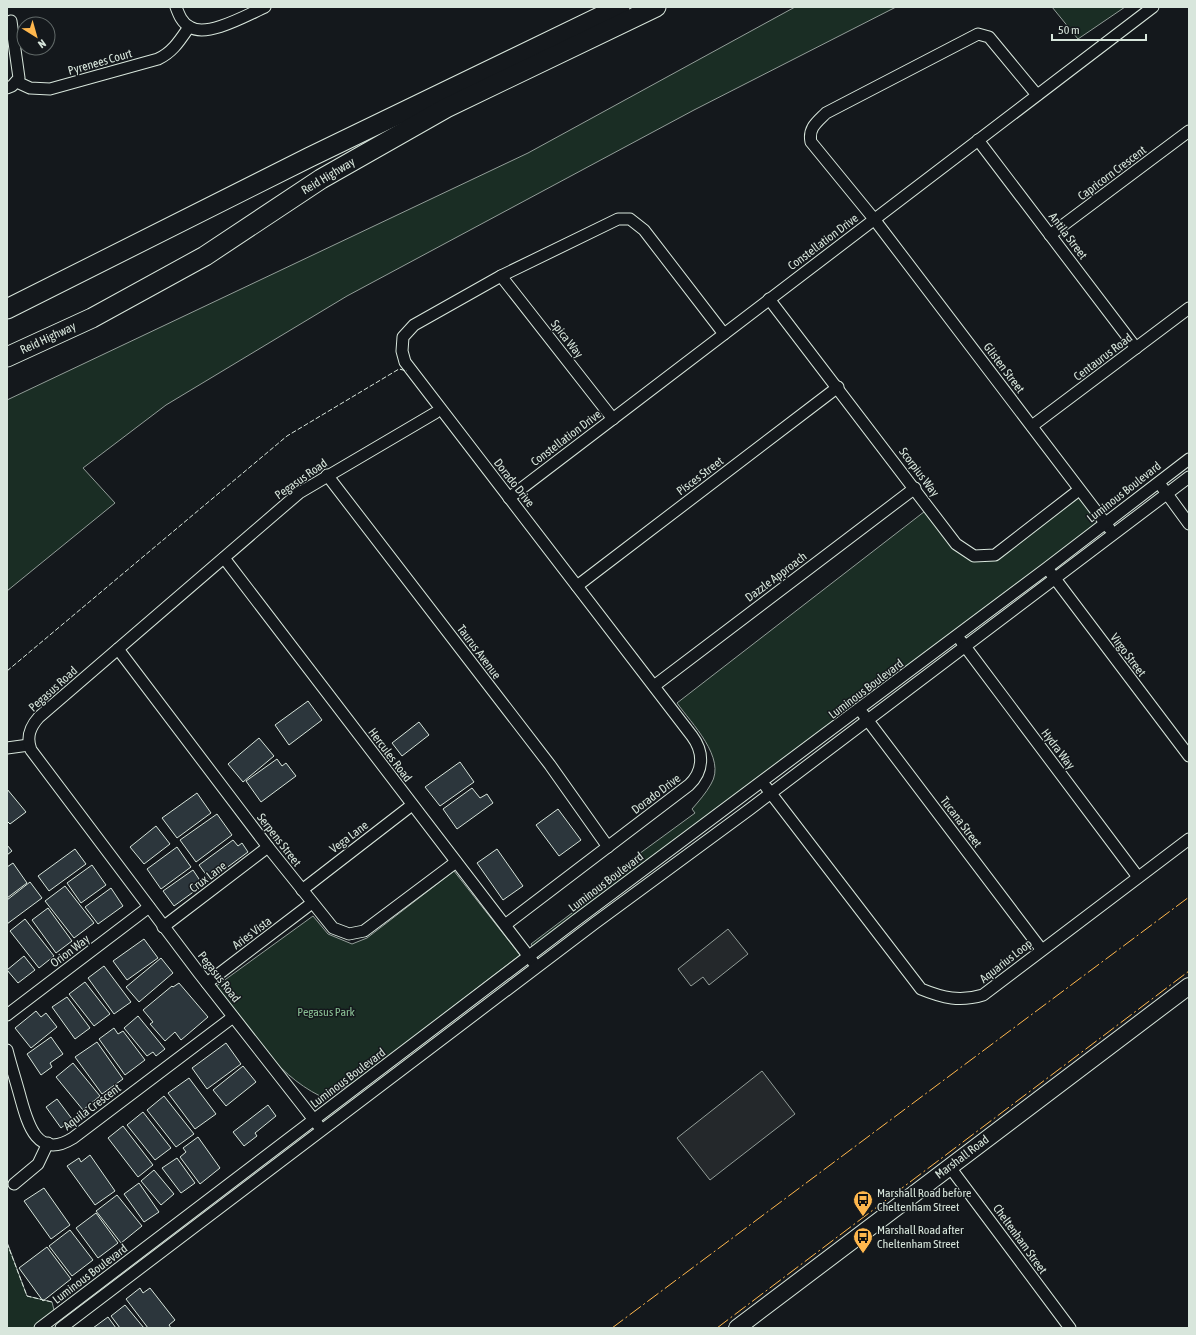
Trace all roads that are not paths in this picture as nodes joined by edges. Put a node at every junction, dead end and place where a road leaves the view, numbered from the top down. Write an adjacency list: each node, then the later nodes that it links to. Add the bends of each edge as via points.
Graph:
1 (176, 7): 7 (street, via 184,23)
2 (265, 7): 7 (street, via 214,29 202,31)
3 (620, 7): 18 (highway, Reid Highway, via 317,154)
4 (656, 7): 19 (highway, Reid Highway, via 446,108 321,179 205,256)
5 (1153, 7): 10 (street, Constellation Drive)
6 (11, 21): 8 (street, via 19,72)
7 (189, 27): 8 (street, Pyrenees Court, via 174,48 158,59 50,90 30,88)
8 (17, 82): 9 (street)
9 (7, 88)
10 (1037, 95): 12 (street, Constellation Drive); 13 (street, Glisten Street, via 989,37 978,34 826,113 813,126 809,134 811,142)
11 (1189, 131): 14 (street, Capricorn Crescent)
12 (978, 140): 13 (street, Constellation Drive); 14 (street, Antila Street)
13 (874, 219): 16 (street, Constellation Drive); 27 (street, Glisten Street)
14 (1050, 235): 21 (street, Antila Street)
15 (501, 276): 20 (street, Dorado Drive, via 618,219 630,219 644,230); 26 (street, Spica Way); 35 (street, Dorado Drive, via 414,325 403,337 402,352 405,362)
16 (769, 299): 20 (street, Constellation Drive); 24 (street, Scorpius Way)
17 (1189, 308): 21 (street, Centaurus Road)
18 (7, 309)
19 (92, 318): 22 (highway, Reid Highway); 23 (highway, via 60,345)
20 (724, 334): 26 (street, Constellation Drive)
21 (1136, 348): 27 (street, Centaurus Road)
22 (7, 357)
23 (7, 369)
24 (838, 387): 32 (street, Scorpius Way); 42 (street, Pisces Street)
25 (435, 413): 29 (street, Pegasus Road)
26 (613, 419): 35 (street, Constellation Drive)
27 (1032, 426): 33 (street, Glisten Street)
28 (1189, 458): 31 (street, Luminous Boulevard)
29 (327, 475): 39 (street, Pegasus Road, via 299,493); 57 (street, Taurus Avenue, via 550,765)
30 (1189, 477): 34 (street, Luminous Boulevard)
31 (1158, 482): 34 (street); 36 (street, Luminous Boulevard)
32 (915, 488): 33 (street, Scorpius Way, via 956,544 974,556 995,555); 46 (street, Dazzle Approach)
33 (1079, 490): 36 (street, Glisten Street)
34 (1167, 493): 37 (street); 38 (street, Luminous Boulevard)
35 (509, 498): 42 (street, Dorado Drive)
36 (1105, 523): 38 (street, Glisten Street); 40 (street, Luminous Boulevard)
37 (1189, 524)
38 (1113, 533): 41 (street, Luminous Boulevard)
39 (224, 558): 45 (street, Pegasus Road); 54 (street, Hercules Road)
40 (1048, 568): 41 (street, Virgo Street); 43 (street, Luminous Boulevard)
41 (1054, 578): 44 (street, Luminous Boulevard); 51 (street, Virgo Street)
42 (577, 586): 46 (street, Dorado Drive)
43 (957, 636): 44 (street, Hydra Way); 47 (street, Luminous Boulevard)
44 (965, 646): 48 (street, Luminous Boulevard); 59 (street, Hydra Way)
45 (118, 649): 49 (street, Pegasus Road, via 39,717 29,733); 56 (street, Serpens Street)
46 (654, 686): 57 (street, Dorado Drive, via 696,741 700,767 689,785)
47 (860, 709): 48 (street, Tucana Street); 52 (street, Luminous Boulevard)
48 (868, 719): 53 (street, Luminous Boulevard); 65 (street, Tucana Street)
49 (29, 745): 50 (street); 62 (street, Pegasus Road)
50 (7, 748)
51 (1189, 756)
52 (763, 782): 53 (street, Aquarius Loop); 66 (street, Luminous Boulevard)
53 (770, 793): 65 (street, Aquarius Loop, via 921,989 940,996 968,1000 983,995); 67 (street, Luminous Boulevard)
54 (412, 805): 58 (street, Hercules Road); 60 (street, Vega Lane)
55 (1189, 839): 59 (street, Aquarius Loop)
56 (268, 847): 60 (street, Serpens Street); 64 (street, Crux Lane)
57 (608, 847): 63 (street, Dorado Drive)
58 (456, 862): 61 (street, Serpens Street, via 359,933 349,934 333,928); 63 (street, Hercules Road)
59 (1138, 877): 65 (street, Aquarius Loop)
60 (302, 890): 61 (street, Serpens Street)
61 (312, 903): 68 (street, Aries Vista)
62 (149, 907): 64 (street, Pegasus Road); 70 (street, Orion Way)
63 (505, 925): 66 (street, Hercules Road)
64 (163, 926): 68 (street, Pegasus Road)
65 (1041, 949)
66 (529, 957): 67 (street, Hercules Road); 73 (street, Luminous Boulevard)
67 (536, 968): 74 (street, Luminous Boulevard)
68 (207, 984): 71 (street, Pegasus Road)
69 (1189, 986): 76 (main road, Marshall Road)
70 (7, 1015)
71 (233, 1017): 73 (street, Pegasus Road); 75 (street, Aquila Crescent, via 73,1138 63,1143)
72 (7, 1050): 75 (street, via 28,1126 38,1138)
73 (314, 1120): 74 (street, Pegasus Road); 78 (street, Luminous Boulevard)
74 (322, 1130): 79 (street, Luminous Boulevard)
75 (48, 1143): 77 (street, via 38,1164)
76 (950, 1166): 82 (main road, Marshall Road); 83 (street, Cheltenham Street)
77 (14, 1184)
78 (139, 1253): 79 (street); 80 (street, Luminous Boulevard)
79 (147, 1263): 81 (street, Luminous Boulevard)
80 (40, 1328)
81 (61, 1328)
82 (737, 1328)
83 (1070, 1328)

